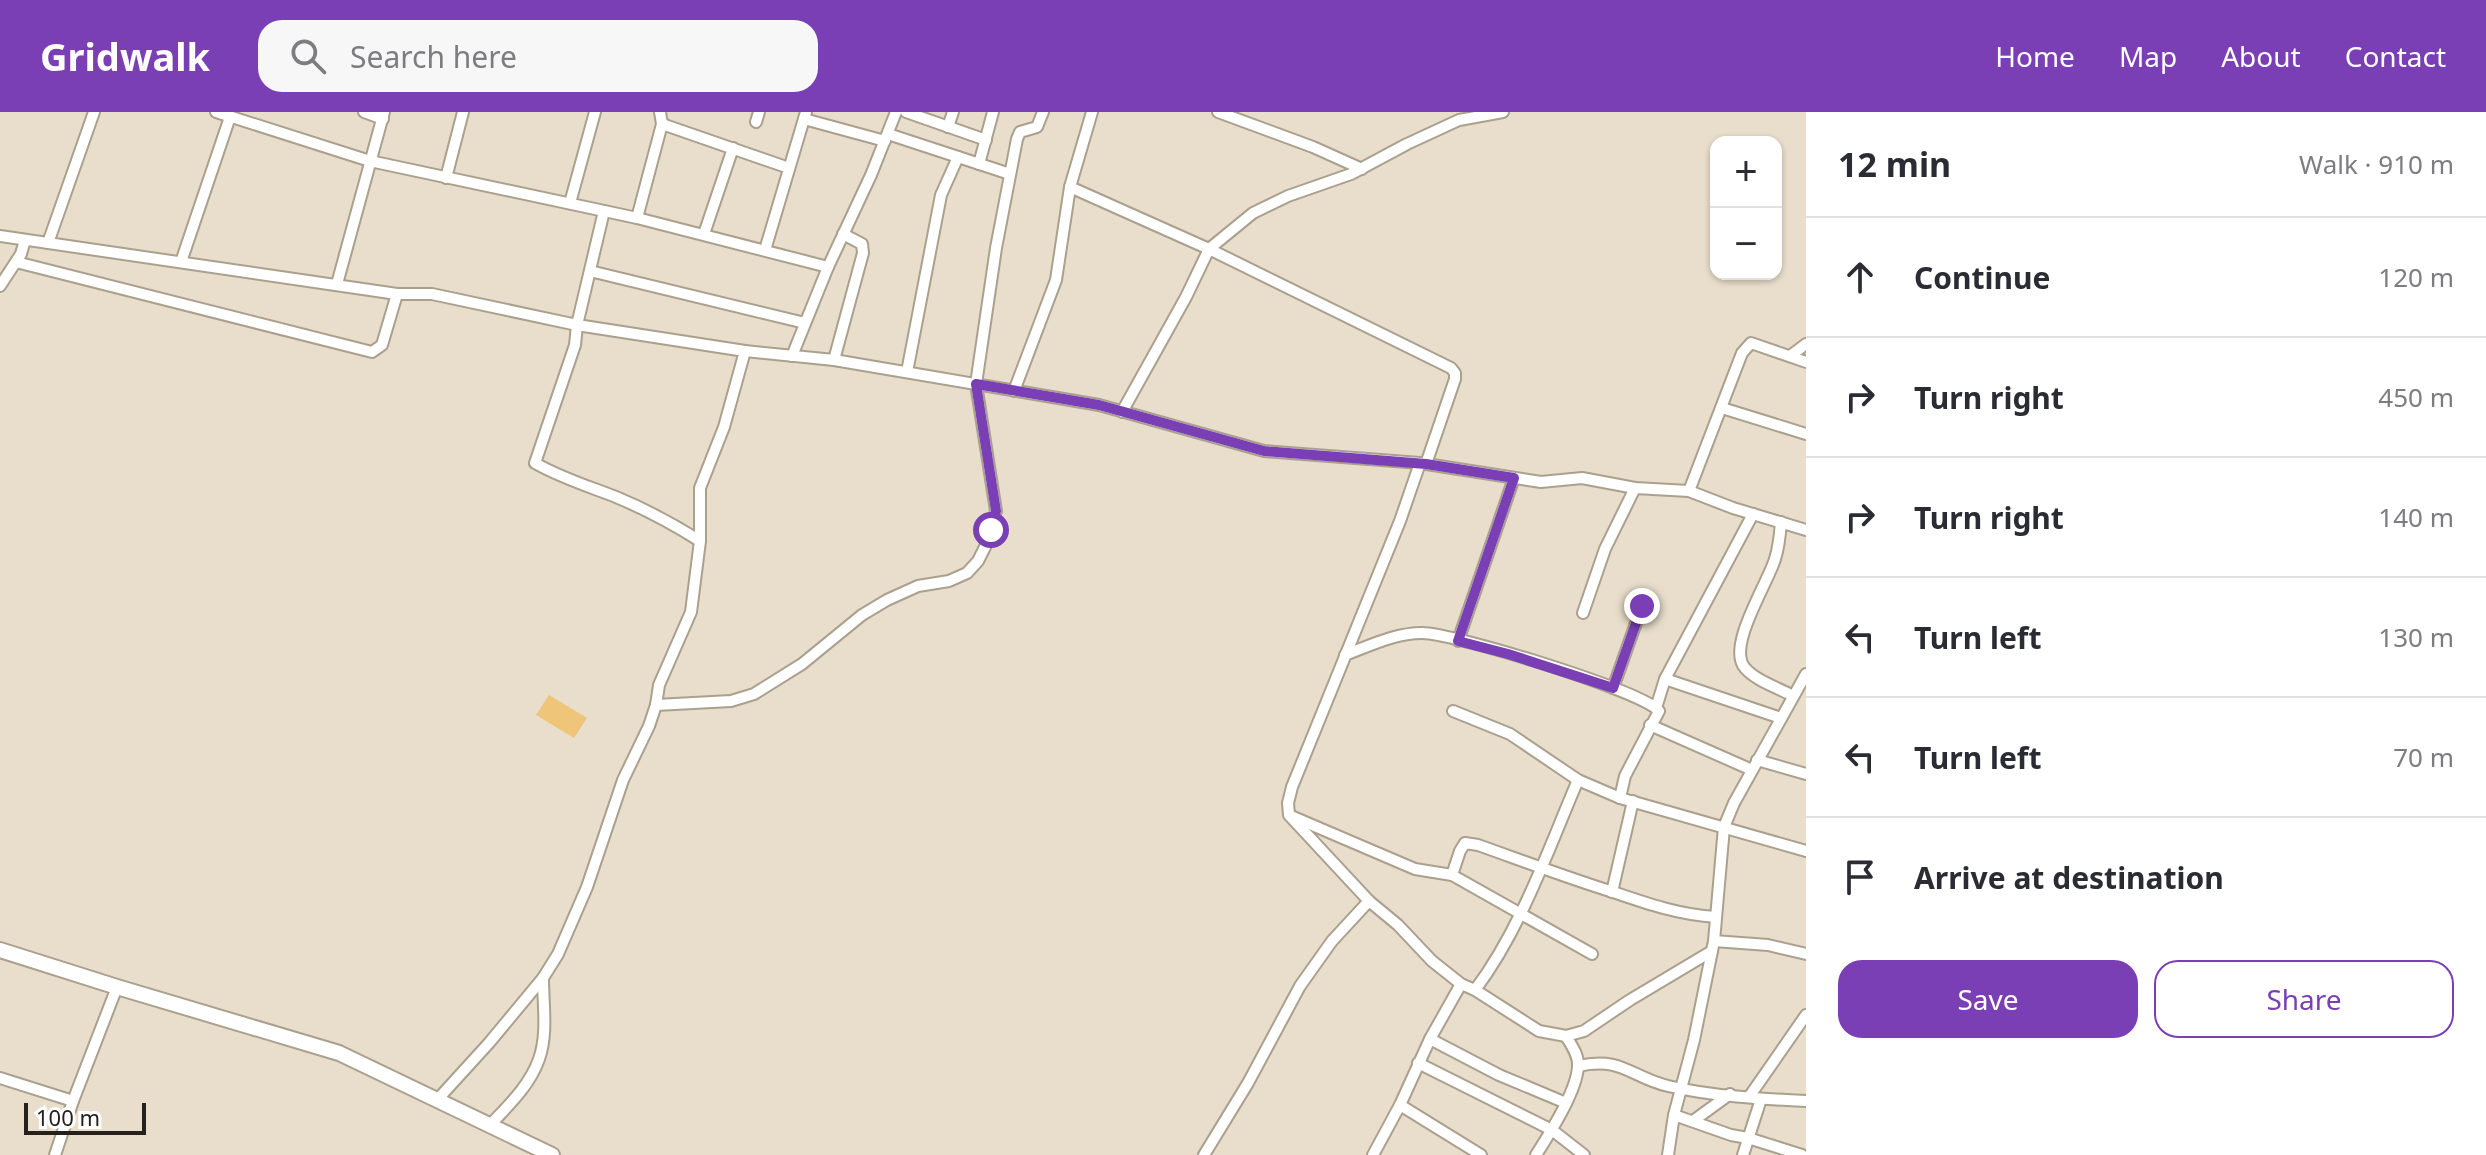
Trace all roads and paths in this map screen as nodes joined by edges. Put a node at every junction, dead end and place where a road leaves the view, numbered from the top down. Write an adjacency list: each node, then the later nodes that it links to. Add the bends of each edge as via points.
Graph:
1 (94, 112): 38 (street)
2 (216, 112): 17 (street)
3 (364, 112): 15 (street)
4 (463, 112): 29 (street)
5 (595, 112): 31 (street)
6 (660, 112): 18 (street)
7 (896, 112): 20 (street)
8 (906, 112): 19 (street)
9 (953, 112): 19 (street)
10 (993, 112): 21 (street)
11 (1043, 112): 28 (street, via 1037,127 1018,134)
12 (1092, 112): 30 (street)
13 (1218, 112): 27 (street)
14 (1503, 112): 27 (street, via 1459,120)
15 (384, 115): 24 (street)
16 (805, 115): 20 (street); 26 (street)
17 (230, 117): 24 (street); 42 (street)
18 (662, 124): 22 (street); 33 (street)
19 (948, 127): 21 (street)
20 (887, 138): 23 (street); 35 (street)
21 (986, 140): 25 (street)
22 (733, 148): 26 (street); 34 (street)
23 (958, 157): 25 (street); 56 (street, via 941,195)
24 (370, 161): 29 (street); 45 (street)
25 (979, 164): 28 (street)
26 (789, 168): 40 (street)
27 (1362, 169): 39 (street, via 1253,213)
28 (1010, 174): 57 (street)
29 (446, 178): 31 (street)
30 (1070, 187): 39 (street); 58 (street, via 1056,280)
31 (570, 203): 32 (street)
32 (604, 211): 33 (street); 44 (street)
33 (637, 218): 34 (street)
34 (704, 234): 40 (street)
35 (843, 234): 43 (street); 54 (street, via 862,244 863,253)
36 (0, 236): 37 (street)
37 (25, 240): 38 (street); 41 (street)
38 (48, 243): 42 (street)
39 (1209, 249): 60 (street); 62 (street, via 1451,368 1455,379)
40 (765, 250): 43 (street)
41 (16, 262): 46 (street); 47 (street, via 372,352 382,345)
42 (181, 262): 45 (street)
43 (828, 267): 48 (street)
44 (590, 271): 48 (street); 49 (street)
45 (337, 284): 47 (street)
46 (0, 286)
47 (397, 294): 49 (street, via 432,294)
48 (805, 323): 52 (street)
49 (577, 325): 51 (street); 69 (street, via 535,463 635,505)
50 (1806, 344): 53 (street)
51 (745, 351): 52 (street); 69 (street, via 700,488)
52 (792, 356): 54 (street)
53 (1790, 356): 55 (street); 59 (street, via 1751,343 1742,353)
54 (834, 360): 56 (street)
55 (1806, 362)
56 (907, 372): 57 (street)
57 (976, 384): 58 (street); 78 (street, via 996,511 986,545 967,573 887,600 754,694 731,701)
58 (1014, 391): 60 (street)
59 (1722, 408): 61 (street); 65 (street)
60 (1122, 412): 62 (street, via 1264,451)
61 (1806, 434)
62 (1423, 464): 63 (street); 73 (street)
63 (1514, 478): 64 (street, via 1582,478); 72 (street)
64 (1635, 488): 65 (street); 71 (street, via 1605,549)
65 (1689, 491): 66 (street)
66 (1753, 514): 67 (street); 75 (street)
67 (1781, 522): 68 (street); 77 (street, via 1774,562 1739,656 1747,671)
68 (1806, 530)
69 (700, 541): 78 (street, via 691,612 659,685)
70 (1642, 606): 76 (street)
71 (1583, 613)
72 (1458, 641): 73 (street, via 1407,634); 76 (street)
73 (1345, 655): 88 (street, via 1292,787)
74 (1806, 674): 77 (street)
75 (1665, 679): 79 (street); 81 (street)
76 (1613, 688): 79 (street)
77 (1793, 696): 81 (street)
78 (656, 705): 101 (street, via 623,780 587,887)
79 (1656, 708): 82 (street)
80 (1453, 711): 85 (street, via 1510,734)
81 (1781, 718): 83 (street)
82 (1650, 725): 83 (street); 86 (street)
83 (1755, 765): 84 (street); 89 (street)
84 (1806, 774)
85 (1578, 780): 86 (street); 91 (street)
86 (1620, 798): 87 (street)
87 (1633, 801): 89 (street); 93 (street)
88 (1289, 815): 92 (street, via 1415,869); 94 (street)
89 (1724, 827): 90 (street); 96 (street)
90 (1806, 851)
91 (1541, 868): 92 (street, via 1465,843); 93 (street); 95 (street)
92 (1452, 875): 95 (street)
93 (1612, 892): 96 (street, via 1681,914)
94 (1369, 901): 102 (street); 128 (street, via 1300,986)
95 (1519, 913): 99 (street); 104 (street, via 1495,964)
96 (1716, 917): 97 (street)
97 (1713, 946): 100 (street, via 1768,945); 106 (street, via 1595,1025); 111 (street)
98 (0, 950): 103 (street)
99 (1592, 954)
100 (1806, 954)
101 (543, 978): 114 (street); 121 (street, via 539,1059 521,1091)
102 (1461, 984): 104 (street); 107 (street)
103 (117, 987): 114 (street, via 339,1053); 115 (street)
104 (1475, 990): 106 (street, via 1539,1031)
105 (1806, 1015): 113 (street)
106 (1566, 1036): 109 (street)
107 (1430, 1039): 108 (street); 117 (street)
108 (1418, 1063): 118 (street); 122 (street)
109 (1578, 1066): 111 (street, via 1615,1064); 117 (street)
110 (0, 1078): 115 (street)
111 (1681, 1088): 112 (street); 119 (street)
112 (1730, 1094): 113 (street); 120 (street)
113 (1755, 1098): 116 (street); 123 (street)
114 (438, 1099): 121 (street)
115 (73, 1101): 126 (street)
116 (1806, 1101)
117 (1566, 1103): 122 (street)
118 (1400, 1105): 125 (street); 129 (street)
119 (1674, 1115): 120 (street); 132 (street)
120 (1693, 1121): 123 (street)
121 (491, 1124): 127 (street)
122 (1552, 1130): 130 (street); 131 (street)
123 (1748, 1138): 124 (street); 133 (street)
124 (1779, 1151): 134 (street)
125 (1378, 1153)
126 (55, 1155)
127 (552, 1155)
128 (1204, 1155)
129 (1481, 1155)
130 (1536, 1155)
131 (1584, 1155)
132 (1668, 1155)
133 (1743, 1155)
134 (1802, 1155)

